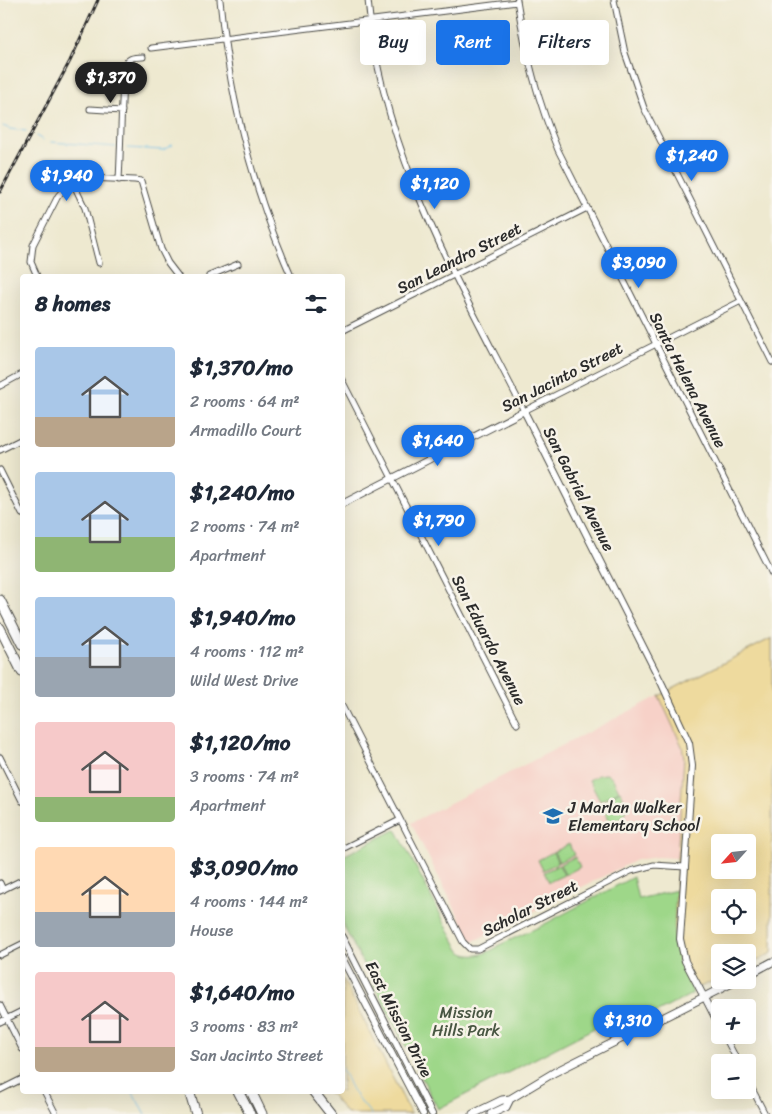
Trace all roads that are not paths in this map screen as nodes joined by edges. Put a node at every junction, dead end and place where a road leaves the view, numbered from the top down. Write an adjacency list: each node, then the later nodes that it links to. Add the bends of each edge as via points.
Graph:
1 (220, 0): 8 (street)
2 (368, 0): 5 (street, San Gabriel Avenue)
3 (614, 0): 24 (street, via 625,53 644,108)
4 (517, 1): 6 (street); 16 (street, Santa Helena Avenue, via 540,103 558,150)
5 (370, 20)
6 (377, 20)
7 (360, 22): 8 (street)
8 (224, 39): 9 (street); 22 (street, via 235,106 253,174)
9 (151, 48)
10 (142, 56): 13 (street, via 125,64)
11 (378, 65): 23 (street, San Gabriel Avenue, via 409,174)
12 (90, 109): 13 (street)
13 (122, 111): 14 (street)
14 (119, 180): 15 (street, via 88,178); 20 (street, via 141,181 161,249)
15 (73, 183): 17 (street, via 85,208); 19 (street, via 58,196 33,245 32,262)
16 (587, 208): 23 (street, San Leandro Street); 26 (street, Santa Helena Avenue)
17 (99, 263)
18 (238, 264): 21 (street)
19 (36, 274)
20 (176, 274)
21 (214, 274)
22 (290, 274)
23 (455, 275): 25 (street, San Leandro Street); 31 (street, San Gabriel Avenue)
24 (741, 301): 26 (street, San Jacinto Street); 27 (street)
25 (345, 330)
26 (656, 345): 31 (street, San Jacinto Street); 38 (street, Santa Helena Avenue)
27 (772, 362)
28 (20, 375): 29 (street)
29 (0, 386)
30 (345, 386): 35 (street, San Eduardo Avenue)
31 (524, 411): 35 (street, San Jacinto Street); 49 (street, San Gabriel Avenue, via 658,675 689,743 692,766)
32 (20, 439): 33 (street)
33 (0, 450)
34 (0, 470): 37 (street)
35 (392, 478): 36 (street, San Jacinto Street); 44 (street, San Eduardo Avenue)
36 (345, 502)
37 (20, 504)
38 (772, 574)
39 (0, 600): 41 (highway)
40 (0, 628): 42 (highway)
41 (20, 640)
42 (20, 668)
43 (345, 712): 47 (street)
44 (517, 724)
45 (0, 758): 46 (street)
46 (20, 797)
47 (400, 820): 48 (street); 49 (street, Scholar Street, via 470,950 478,949 630,871 654,865)
48 (345, 848)
49 (685, 868): 60 (street, San Gabriel Avenue, via 680,946)
50 (20, 881): 52 (street)
51 (0, 883): 52 (street)
52 (2, 891)
53 (345, 943): 82 (street, East Mission Drive)
54 (20, 945): 55 (street)
55 (0, 955)
56 (772, 962): 58 (main road)
57 (345, 964): 81 (street, East Mission Drive)
58 (756, 971)
59 (720, 989): 60 (main road)
60 (704, 997): 62 (street); 75 (main road, via 555,1072)
61 (0, 1005): 64 (street)
62 (711, 1011)
63 (20, 1012): 64 (street)
64 (7, 1019): 65 (street); 66 (street)
65 (0, 1022)
66 (20, 1046)
67 (20, 1080): 68 (street)
68 (0, 1090)
69 (46, 1094): 76 (street)
70 (190, 1094): 77 (highway)
71 (240, 1094): 78 (highway)
72 (252, 1094): 79 (highway)
73 (315, 1094): 80 (highway)
74 (756, 1098): 85 (street)
75 (510, 1099): 83 (main road); 84 (main road, via 506,1107)
76 (56, 1114)
77 (196, 1114)
78 (250, 1114)
79 (262, 1114)
80 (331, 1114)
81 (423, 1114)
82 (432, 1114)
83 (473, 1114)
84 (492, 1114)
85 (764, 1114)

